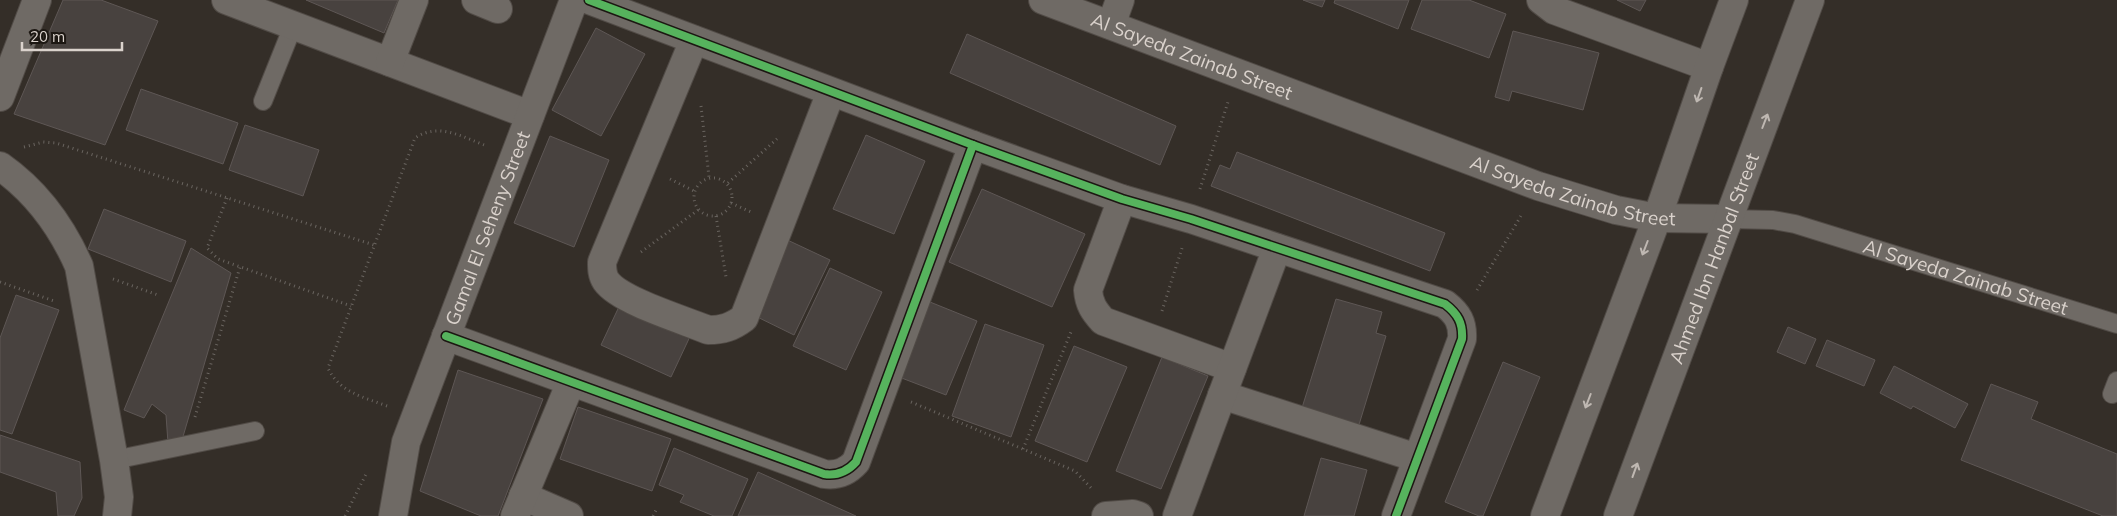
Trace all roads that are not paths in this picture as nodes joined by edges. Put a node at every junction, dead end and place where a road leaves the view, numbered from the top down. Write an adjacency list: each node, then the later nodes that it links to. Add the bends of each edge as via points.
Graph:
1 (37, 0): 17 (street)
2 (226, 0): 12 (street)
3 (414, 0): 14 (street)
4 (574, 0): 19 (street, Gamal El Seheny Street)
5 (589, 0): 13 (street)
6 (1043, 0): 11 (street, Al Sayeda Zainab Street)
7 (1120, 0): 11 (street)
8 (1541, 0): 15 (street, via 1554,10)
9 (1734, 0): 15 (street)
10 (1810, 0): 24 (street, Ahmed Ibn Hanbal Street, one-way to 10)
11 (1111, 25): 23 (street, Al Sayeda Zainab Street, via 1538,186 1616,210)
12 (293, 26): 14 (street); 18 (lane)
13 (694, 40): 16 (street); 16 (street, via 602,262 602,271 604,279 624,296 708,330 721,330 744,318)
14 (390, 62): 19 (street)
15 (1709, 67): 23 (street, one-way to 23)
16 (831, 92): 20 (street)
17 (0, 97)
18 (263, 101)
19 (530, 115): 27 (street, Gamal El Seheny Street)
20 (973, 145): 22 (street); 29 (street, via 856,462 850,469 824,474)
21 (9, 158): 33 (street, via 68,240 79,266)
22 (1122, 199): 25 (street); 28 (street, via 1088,290 1089,302 1095,313 1103,321)
23 (1657, 218): 24 (street, Al Sayeda Zainab Street); 42 (street, one-way to 42)
24 (1728, 219): 26 (lane, Al Sayeda Zainab Street, via 1795,224); 43 (street, Ahmed Ibn Hanbal Street, one-way to 24)
25 (1277, 248): 28 (street); 32 (street, via 1446,304 1460,319 1462,339)
26 (2117, 324)
27 (446, 336): 29 (street); 36 (street, Gamal El Seheny Street, via 406,442)
28 (1232, 368): 30 (street)
29 (571, 382): 34 (street)
30 (1222, 395): 32 (street); 40 (street)
31 (255, 431): 33 (lane)
32 (1417, 458): 41 (street)
33 (114, 460): 35 (street, via 119,497)
34 (519, 506): 37 (street)
35 (117, 516)
36 (393, 516)
37 (570, 516)
38 (1106, 516): 39 (street)
39 (1139, 516)
40 (1176, 516)
41 (1396, 516)
42 (1545, 516)
43 (1618, 516)

